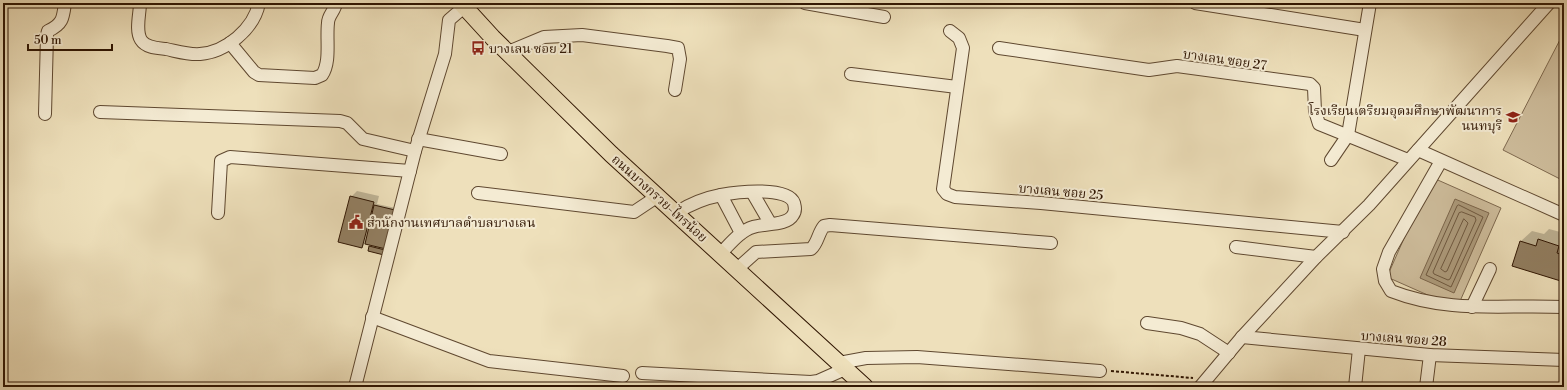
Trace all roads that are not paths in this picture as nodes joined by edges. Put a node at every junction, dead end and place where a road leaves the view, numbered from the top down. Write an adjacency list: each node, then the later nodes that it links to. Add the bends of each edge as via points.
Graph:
1 (65, 3): 20 (street, via 61,23 48,31 47,35)
2 (140, 3): 13 (street, via 138,33 142,41 149,46 198,54)
3 (259, 3): 13 (street, via 254,18)
4 (336, 3): 13 (street, via 328,21 326,63 322,75 315,78 259,75)
5 (805, 3): 10 (street)
6 (1195, 3): 11 (street)
7 (1370, 3): 11 (street)
8 (1549, 3): 23 (street)
9 (463, 5): 15 (main road, ถนนบางกรวย-ไทรน้อย); 22 (street, via 449,20 445,54)
10 (884, 17)
11 (1365, 30): 21 (street)
12 (950, 31): 17 (street, บางเลน ซอย 25, via 959,38 963,48)
13 (230, 43)
14 (999, 48): 21 (street, บางเลน ซอย 27, via 1149,70 1177,66 1310,84 1314,88 1315,111 1319,124)
15 (508, 52): 18 (street, via 544,37 582,35 678,48 680,59); 32 (main road, ถนนบางกรวย-ไทรน้อย, via 611,154)
16 (851, 74): 17 (street)
17 (957, 87): 37 (street, บางเลน ซอย 25, via 944,189 955,197)
18 (675, 90)
19 (100, 112): 22 (street, via 340,121 347,123 363,139)
20 (46, 114)
21 (1348, 135): 25 (street); 26 (street, บางเลน ซอย 27)
22 (417, 145): 24 (street); 28 (street)
23 (1418, 150): 26 (street); 27 (street)
24 (501, 154)
25 (1331, 160)
26 (1408, 160): 37 (street)
27 (1441, 161): 35 (street); 46 (street, via 1390,252 1383,269 1385,281 1391,291 1406,297 1432,303)
28 (410, 171): 33 (street, via 230,157 221,162); 47 (street)
29 (752, 192): 31 (street); 36 (street); 36 (street, via 778,192 793,201 795,211 792,217 785,222)
30 (478, 193): 32 (street, via 634,212)
31 (721, 195): 34 (street, via 690,204); 38 (street)
32 (658, 196): 34 (main road, ถนนบางกรวย-ไทรน้อย)
33 (218, 213)
34 (676, 213): 41 (main road, ถนนบางกรวย-ไทรน้อย)
35 (1564, 215)
36 (770, 223): 38 (street, via 752,227)
37 (1343, 232): 42 (street)
38 (741, 233): 41 (street)
39 (1051, 242): 43 (street, via 830,225 820,230 811,249 756,252)
40 (1236, 247): 42 (street)
41 (720, 254): 43 (main road, ถนนบางกรวย-ไทรน้อย)
42 (1316, 257): 49 (street)
43 (737, 269): 54 (main road, ถนนบางกรวย-ไทรน้อย)
44 (1490, 269): 46 (street)
45 (1564, 306): 46 (street)
46 (1472, 307)
47 (372, 316): 57 (street, via 489,361); 59 (street)
48 (1148, 323): 51 (street, via 1200,334)
49 (1242, 337): 50 (street, บางเลน ซอย 28); 51 (street)
50 (1359, 349): 52 (street, บางเลน ซอย 28); 61 (street)
51 (1229, 353): 58 (street)
52 (1430, 354): 53 (street, บางเลน ซอย 28); 62 (street)
53 (1564, 360)
54 (842, 366): 55 (street, via 872,358 917,357); 56 (street, via 818,381 811,382); 60 (main road, ถนนบางกรวย-ไทรน้อย)
55 (1100, 371)
56 (642, 373)
57 (623, 376)
58 (1203, 383)
59 (354, 387)
60 (865, 387)
61 (1355, 387)
62 (1426, 387)

